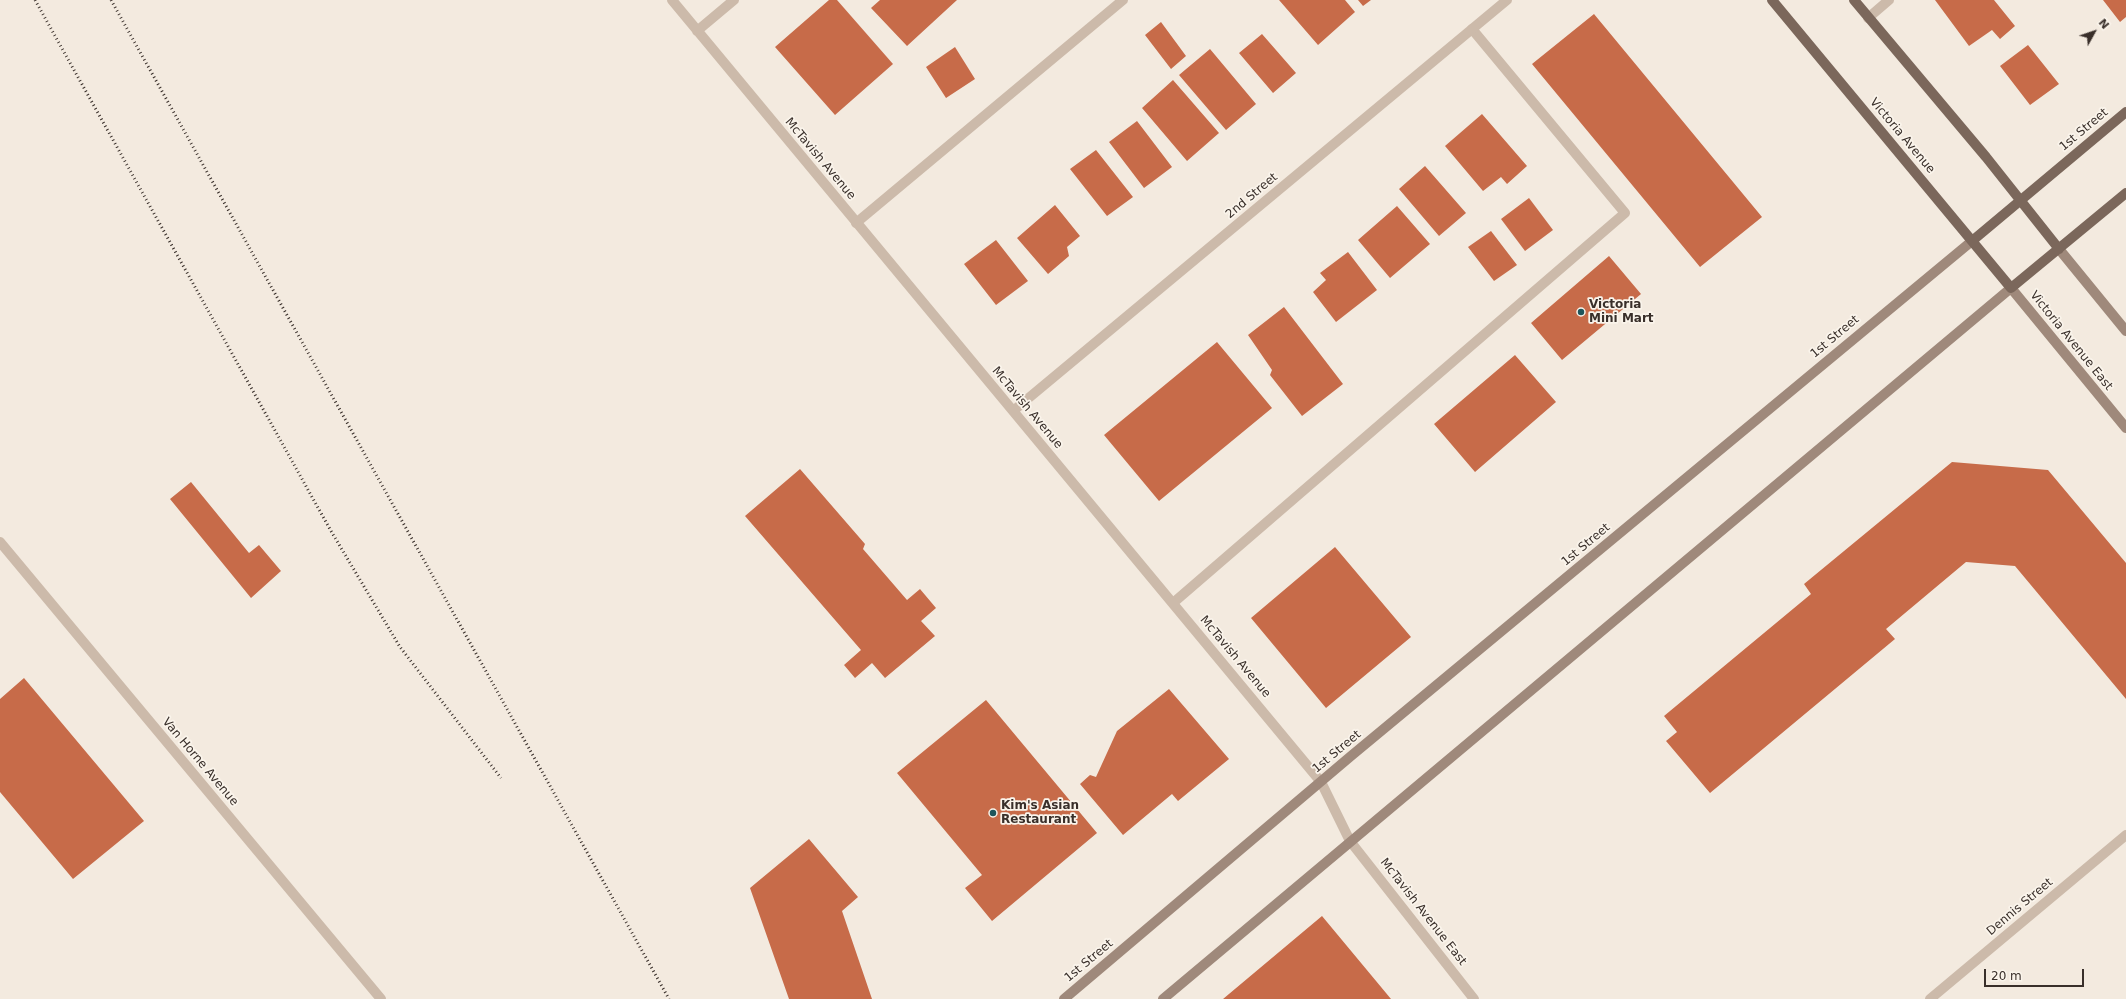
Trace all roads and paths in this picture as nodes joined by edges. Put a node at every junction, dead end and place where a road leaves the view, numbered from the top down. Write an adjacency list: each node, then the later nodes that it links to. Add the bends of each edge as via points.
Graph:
1 (672, 0): 10 (street, McTavish Avenue)
2 (734, 0): 10 (street)
3 (1123, 0): 14 (street)
4 (1507, 0): 9 (street, 2nd Street)
5 (1772, 0): 15 (main road, Victoria Avenue)
6 (1854, 0): 8 (main road)
7 (1889, 0): 8 (street)
8 (1868, 18): 13 (main road)
9 (1472, 29): 19 (street, 2nd Street); 22 (street, via 1625,212)
10 (697, 31): 14 (street, McTavish Avenue)
11 (2126, 112): 13 (main road, 1st Street)
12 (2126, 193): 16 (main road)
13 (2020, 201): 15 (main road, 1st Street); 16 (main road)
14 (856, 223): 19 (street, McTavish Avenue)
15 (1972, 241): 17 (main road, Victoria Avenue); 23 (main road, 1st Street)
16 (2058, 249): 17 (main road); 18 (main road)
17 (2011, 288): 20 (main road, Victoria Avenue East); 25 (main road, via 1689,560)
18 (2126, 331)
19 (1013, 411): 22 (street, McTavish Avenue)
20 (2126, 428)
21 (0, 542): 26 (street, Van Horne Avenue)
22 (1173, 603): 23 (street, McTavish Avenue)
23 (1321, 782): 25 (street, McTavish Avenue); 27 (main road, 1st Street)
24 (2126, 835): 30 (street, Dennis Street)
25 (1350, 841): 28 (main road); 29 (street, McTavish Avenue East)
26 (380, 999)
27 (1064, 999)
28 (1163, 999)
29 (1474, 999)
30 (1930, 999)

